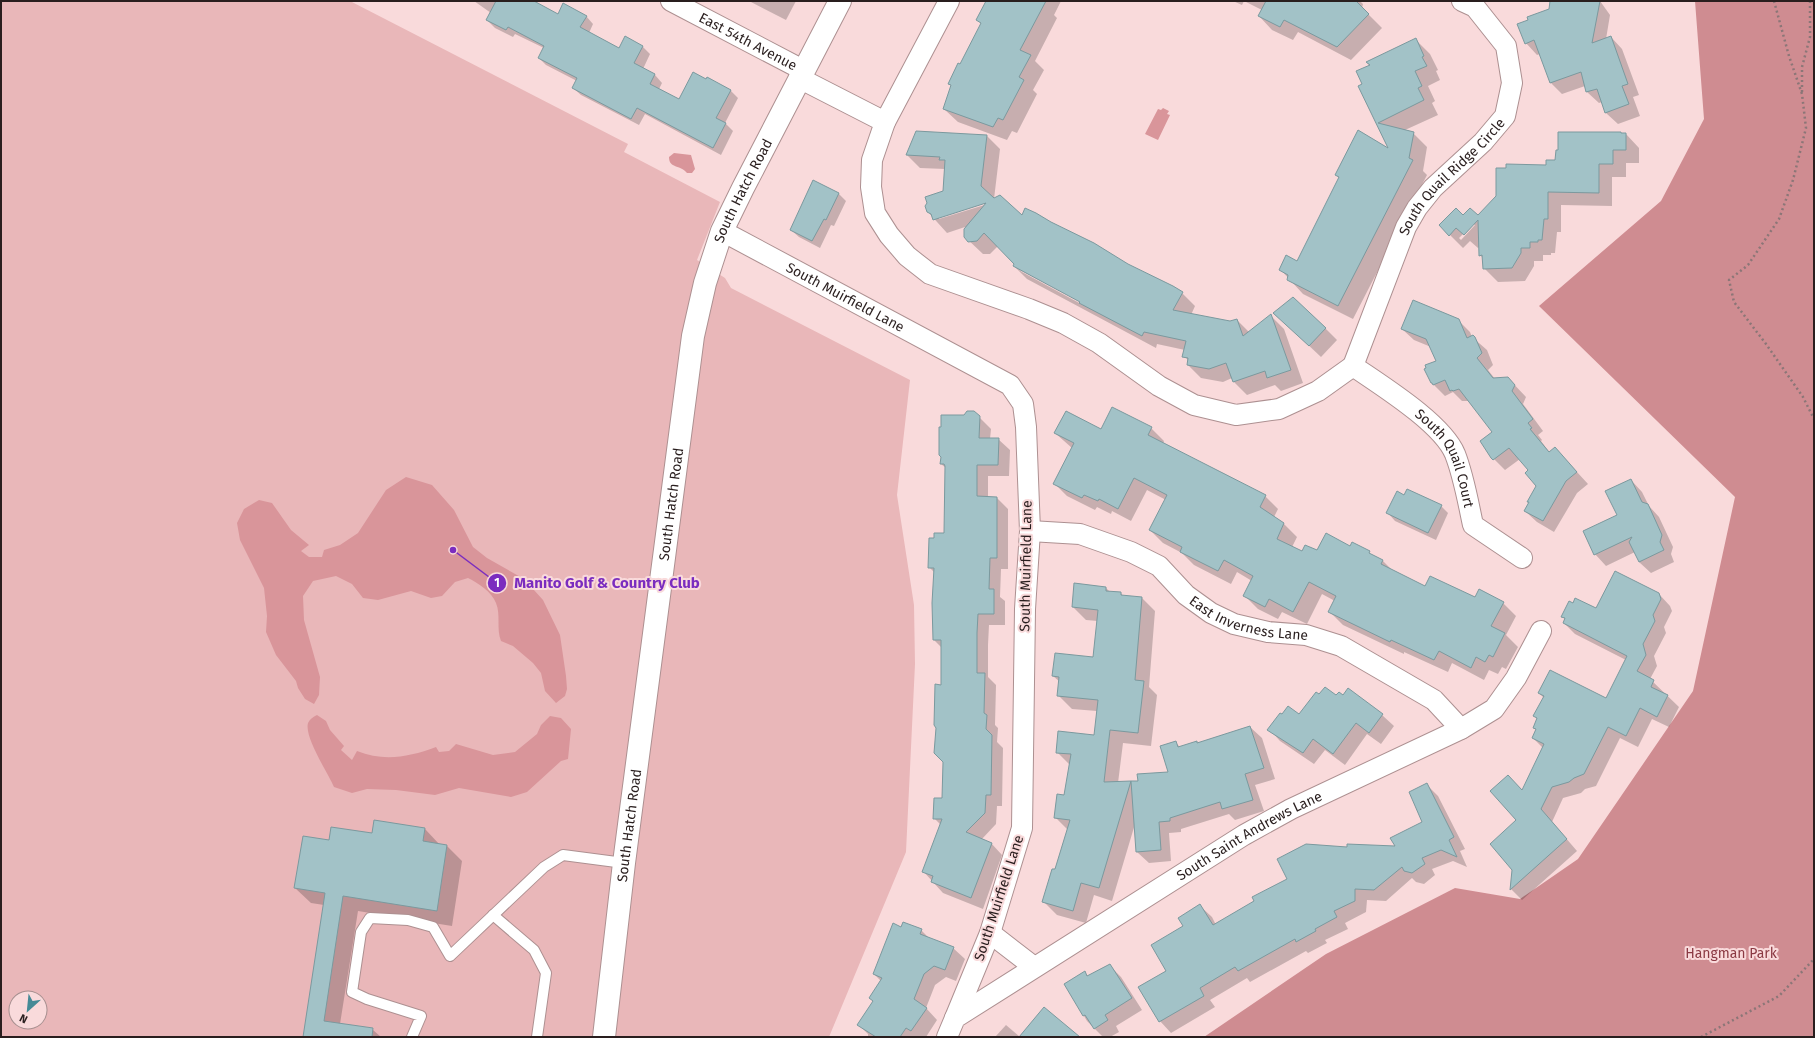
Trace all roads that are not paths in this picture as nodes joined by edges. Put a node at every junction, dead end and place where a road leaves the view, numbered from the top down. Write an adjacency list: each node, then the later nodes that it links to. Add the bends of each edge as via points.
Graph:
1 (671, 1): 5 (street, East 54th Avenue)
2 (840, 1): 5 (main road, South Hatch Road)
3 (949, 1): 6 (street)
4 (1462, 1): 8 (street, South Quail Ridge Circle, via 1475,7 1506,46 1512,84 1505,116 1482,142 1433,188 1417,208 1406,227)
5 (801, 74): 6 (street, East 54th Avenue); 7 (main road, South Hatch Road)
6 (885, 122): 8 (street, via 872,160 871,186 875,212 889,235 907,256 930,274 1063,323 1100,343 1159,386 1194,405 1236,415 1280,409 1318,391)
7 (722, 231): 9 (street, South Muirfield Lane, via 1010,385 1023,404); 13 (main road, South Hatch Road, via 705,283 693,336)
8 (1353, 366): 10 (street, South Quail Court, via 1398,397 1436,428 1454,452 1473,525)
9 (1030, 531): 12 (street, East Inverness Lane, via 1080,534 1131,552 1159,566 1186,595 1210,613 1234,624 1268,632 1306,635 1341,646 1434,700); 15 (street, South Muirfield Lane, via 1025,610 1022,828)
10 (1522, 558)
11 (1541, 631): 12 (street, South Saint Andrews Lane, via 1516,678 1494,709)
12 (1461, 729): 16 (street, South Saint Andrews Lane, via 1291,809 1250,832)
13 (624, 863): 14 (lane, via 563,855 544,867); 20 (main road, South Hatch Road)
14 (493, 915): 18 (lane, via 450,956 433,927 408,920 370,918 361,932 352,992 421,1016); 19 (lane, via 534,950 546,974)
15 (990, 933): 16 (street); 17 (street, South Muirfield Lane)
16 (1034, 968): 17 (street, South Saint Andrews Lane)
17 (955, 1018): 21 (street)
18 (412, 1037)
19 (537, 1037)
20 (604, 1037)
21 (947, 1037)

